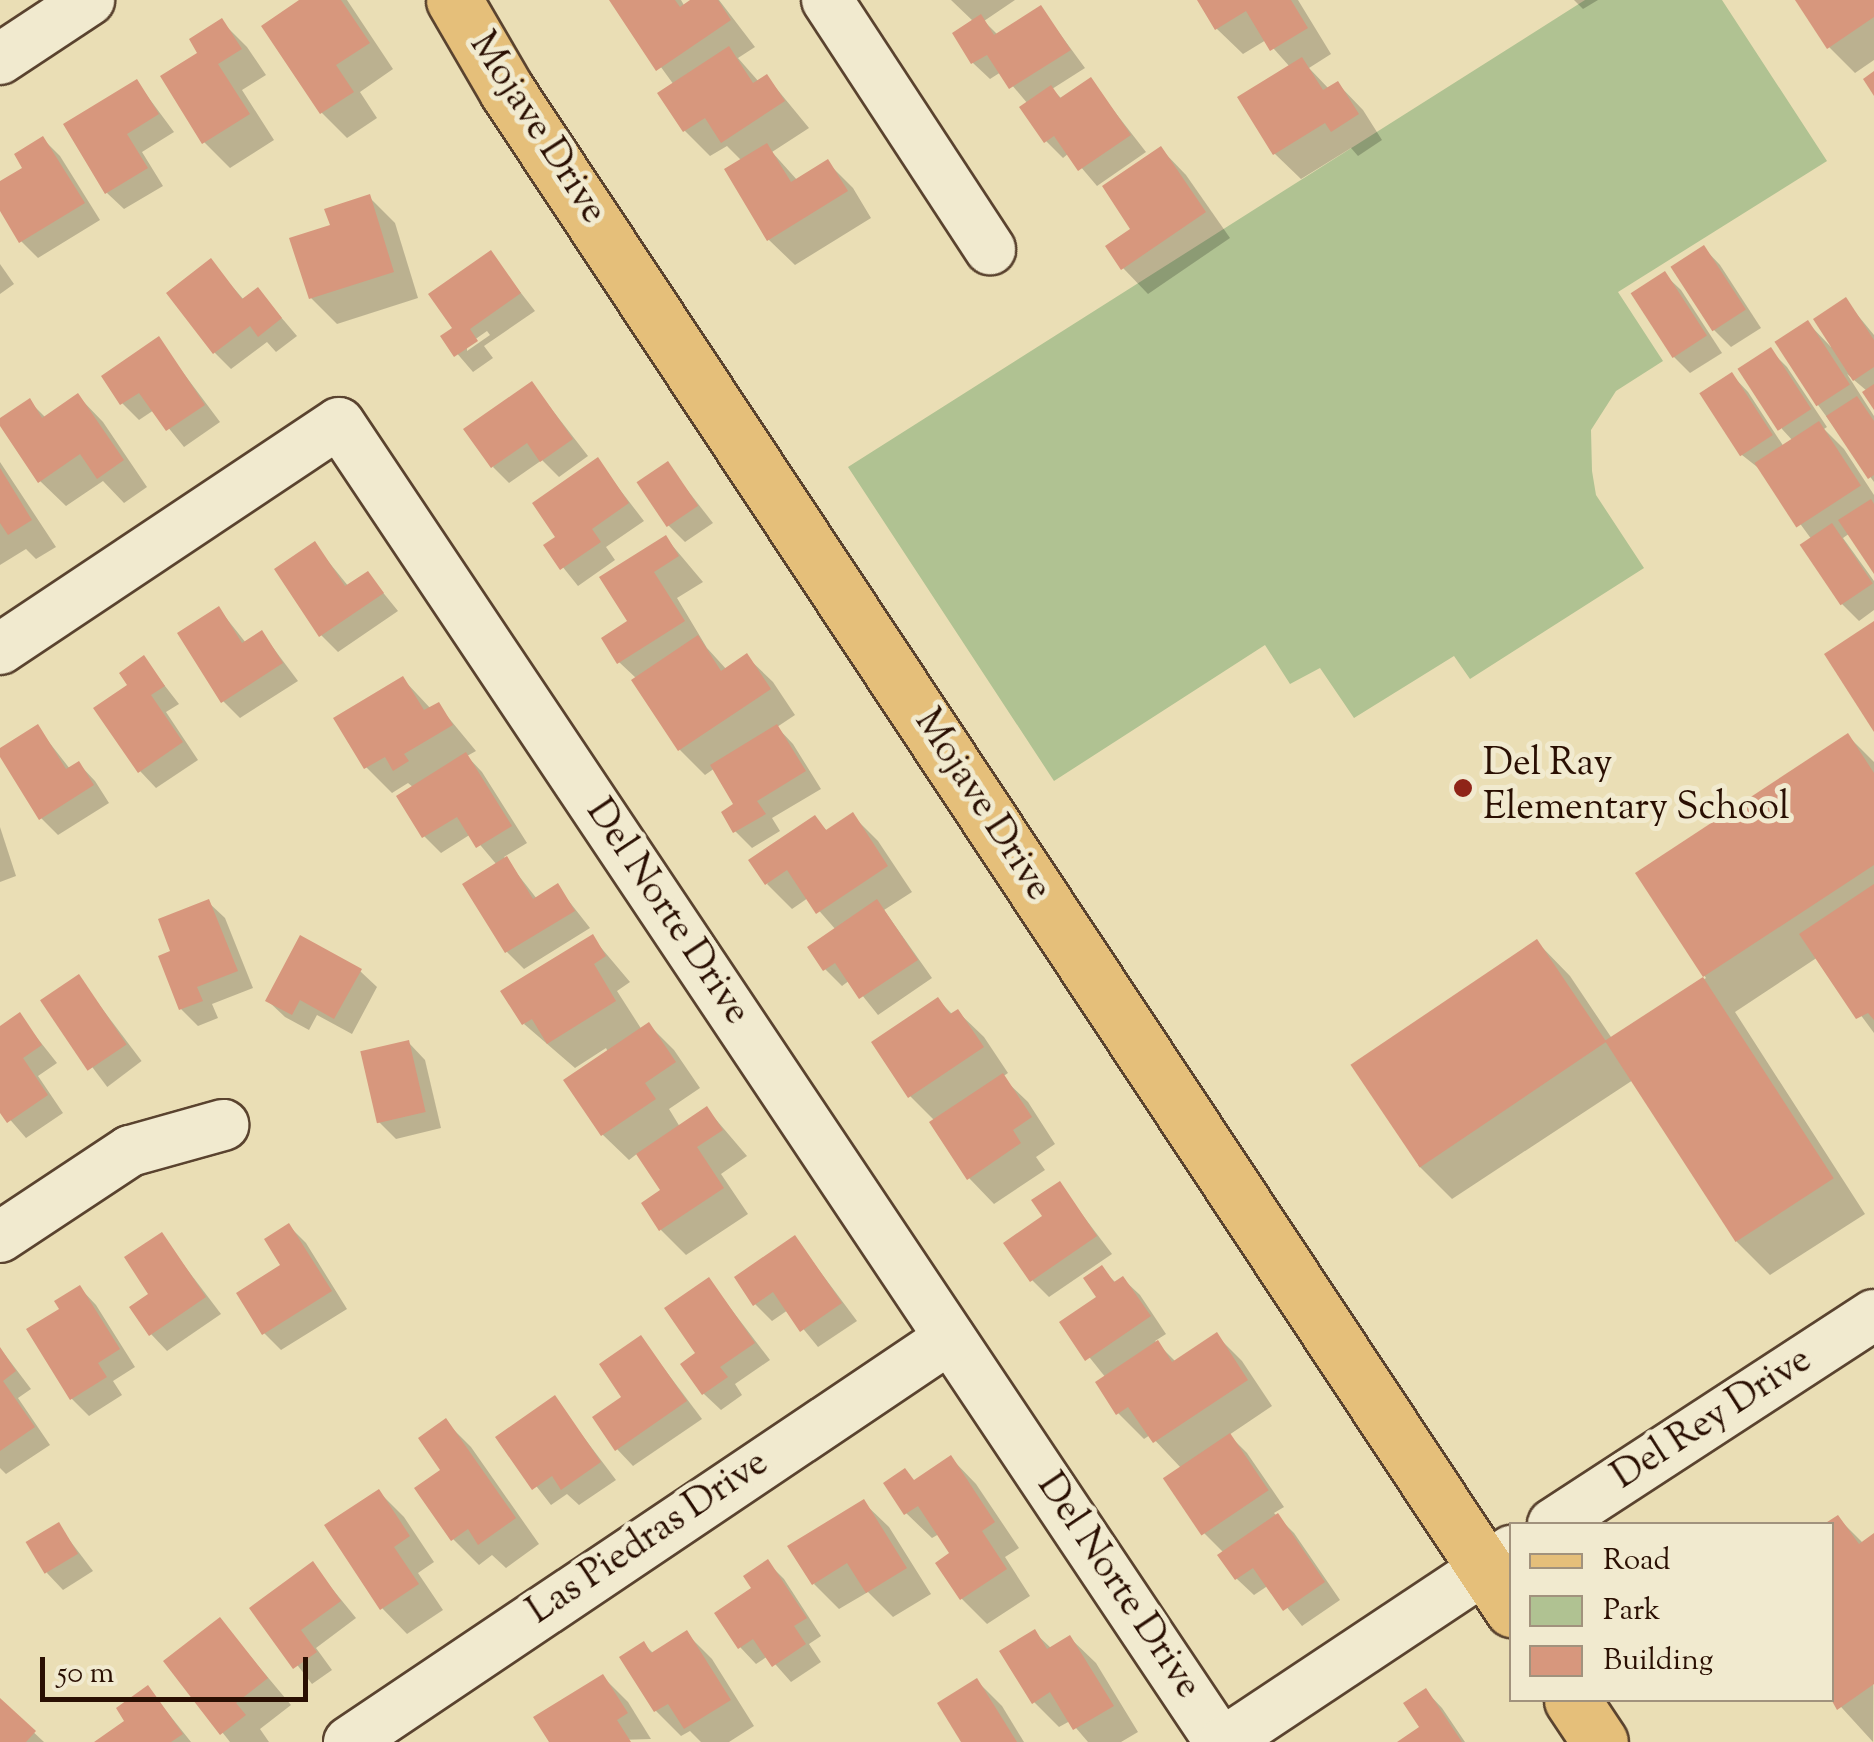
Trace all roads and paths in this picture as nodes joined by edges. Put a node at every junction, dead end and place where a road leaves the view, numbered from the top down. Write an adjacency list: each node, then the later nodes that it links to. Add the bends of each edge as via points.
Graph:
1 (89, 0): 4 (street)
2 (454, 0): 12 (main road, Mojave Drive)
3 (828, 0): 5 (street)
4 (0, 59)
5 (990, 249)
6 (0, 649): 10 (street, Del Norte Drive, via 338,423)
7 (222, 1125): 8 (street, via 130,1151)
8 (0, 1236)
9 (1874, 1314): 11 (street, Del Rey Drive)
10 (950, 1338): 14 (street, Las Piedras Drive); 15 (street, Del Norte Drive)
11 (1556, 1522)
12 (1502, 1577): 15 (street)
13 (1573, 1702): 16 (main road)
14 (349, 1742)
15 (1222, 1742)
16 (1600, 1742)

